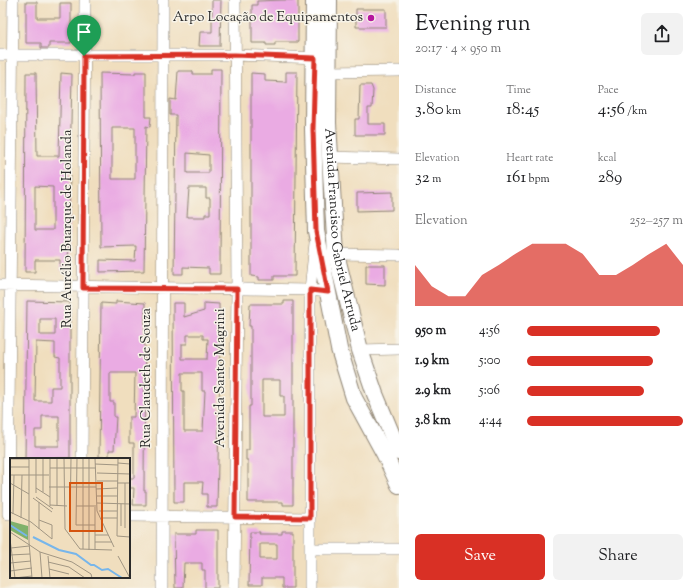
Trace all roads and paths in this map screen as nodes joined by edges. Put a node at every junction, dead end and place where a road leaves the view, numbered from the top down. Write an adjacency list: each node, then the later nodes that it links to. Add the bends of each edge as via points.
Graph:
1 (13, 0): 8 (street)
2 (85, 0): 10 (street, Rua Aurélio Buarque de Holanda)
3 (163, 0): 11 (street, Rua Claudeth de Souza)
4 (235, 0): 9 (street, Avenida Santo Magrini)
5 (314, 0): 12 (main road, Avenida Francisco Gabriel Arruda)
6 (329, 0): 12 (main road, Avenida Francisco Gabriel Arruda)
7 (0, 55): 8 (street)
8 (13, 55): 10 (street); 19 (street)
9 (235, 55): 11 (street); 12 (street); 22 (street, Avenida Santo Magrini)
10 (84, 56): 11 (street); 20 (street, Rua Aurélio Buarque de Holanda)
11 (163, 56): 21 (street, Rua Claudeth de Souza)
12 (324, 62): 13 (street); 14 (main road, Avenida Francisco Gabriel Arruda); 16 (main road, Avenida Francisco Gabriel Arruda, via 313,129)
13 (399, 71)
14 (330, 157): 15 (street); 17 (main road, Avenida Francisco Gabriel Arruda)
15 (399, 159)
16 (316, 231): 23 (street); 24 (main road, Avenida Francisco Gabriel Arruda)
17 (336, 254): 18 (street); 26 (main road, Avenida Francisco Gabriel Arruda)
18 (399, 255)
19 (5, 285): 20 (street); 30 (street)
20 (83, 288): 21 (street); 28 (street, Rua Aurélio Buarque de Holanda)
21 (162, 288): 22 (street); 32 (street, Rua Claudeth de Souza)
22 (237, 289): 23 (street); 33 (street, Avenida Santo Magrini)
23 (310, 290): 24 (street); 34 (street)
24 (328, 292): 29 (main road, Avenida Francisco Gabriel Arruda, via 339,349 354,398)
25 (399, 349): 26 (street)
26 (360, 350): 27 (main road, Avenida Francisco Gabriel Arruda, via 375,394)
27 (397, 442)
28 (82, 458)
29 (399, 485)
30 (6, 514)
31 (130, 516): 32 (street)
32 (162, 516): 33 (street); 37 (street, Rua Claudeth de Souza)
33 (235, 517): 34 (street); 38 (street, Avenida Santo Magrini)
34 (310, 518): 36 (street)
35 (399, 548): 36 (street)
36 (310, 549): 39 (street)
37 (162, 588)
38 (234, 588)
39 (310, 588)

